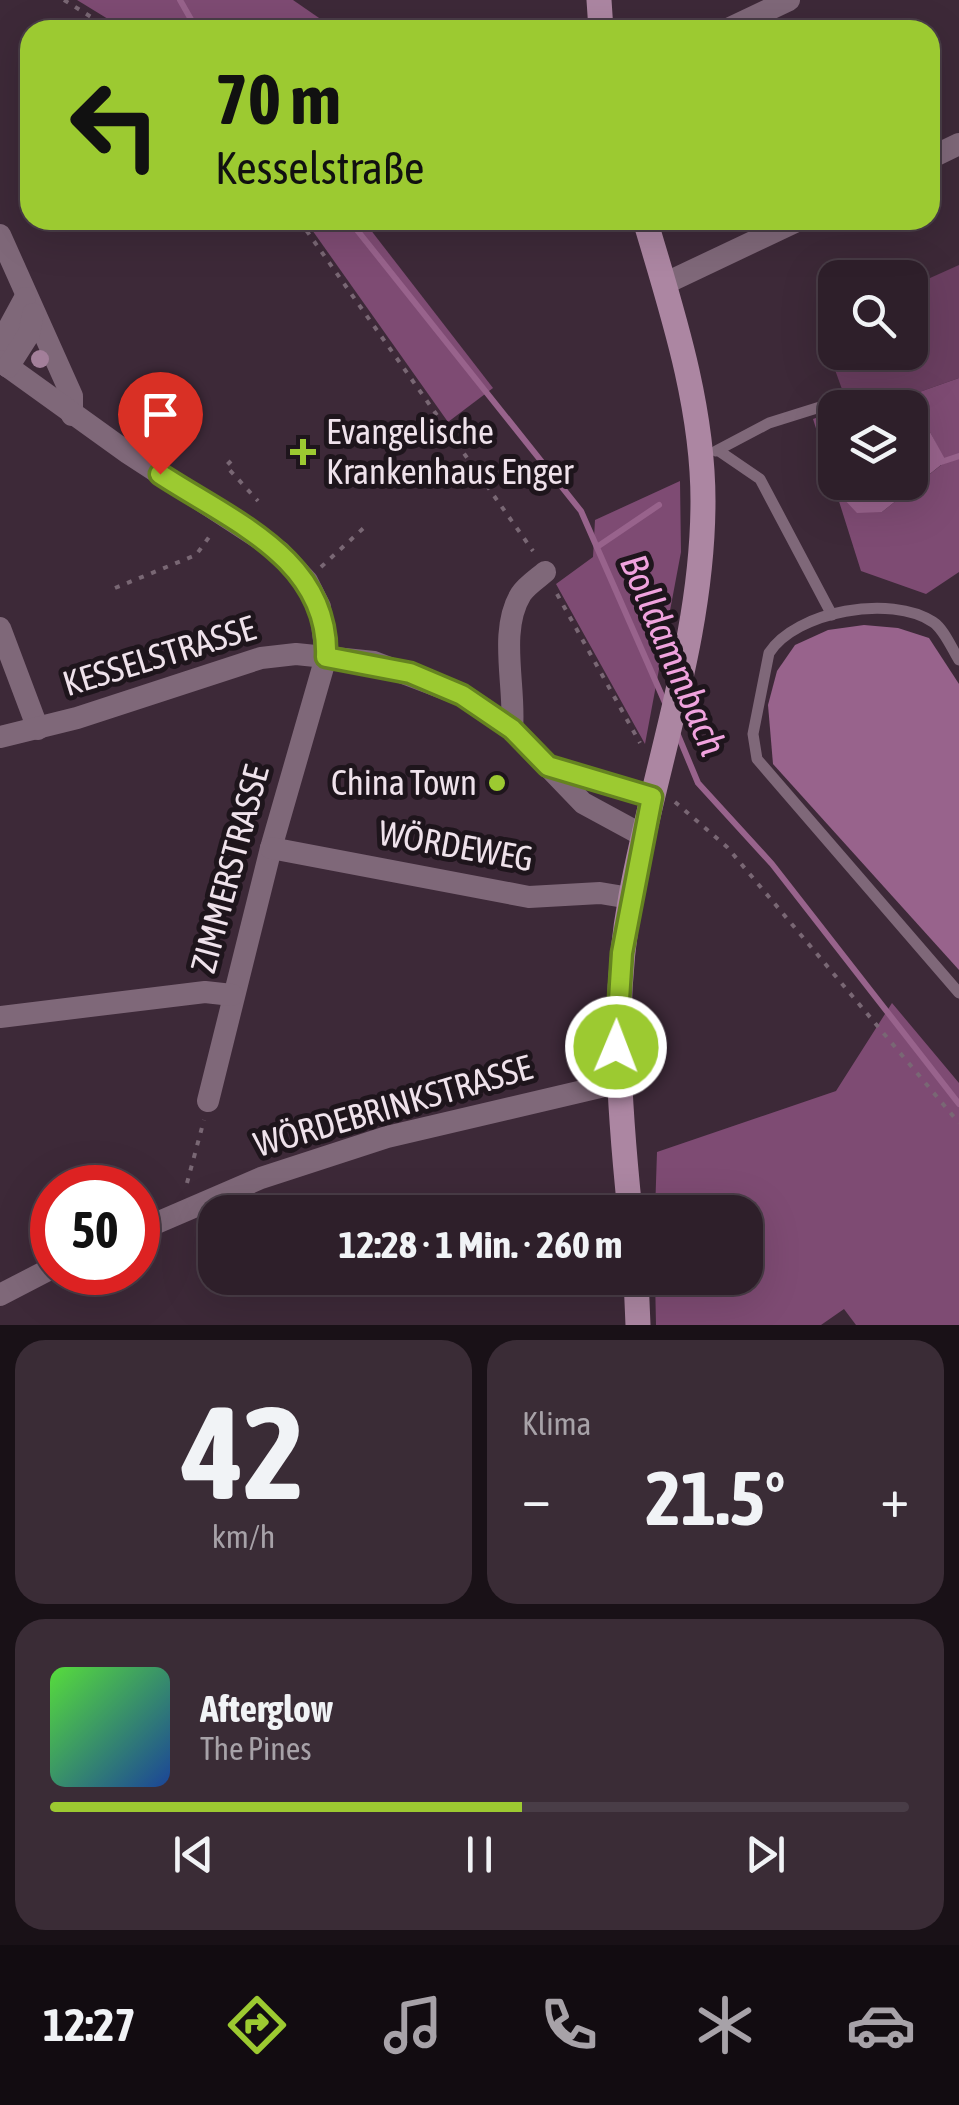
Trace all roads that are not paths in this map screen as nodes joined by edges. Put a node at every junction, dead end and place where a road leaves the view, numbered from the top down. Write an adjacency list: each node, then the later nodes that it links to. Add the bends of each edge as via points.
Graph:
1 (788, 0): 2 (street)
2 (747, 20)
3 (648, 230): 6 (main road)
4 (777, 230): 6 (street)
5 (0, 235): 7 (street)
6 (664, 284): 12 (main road)
7 (29, 306): 8 (street); 9 (street, via 29,334); 11 (street, via 68,385)
8 (0, 344)
9 (4, 364): 11 (street)
10 (818, 408): 12 (lane)
11 (72, 414): 16 (street, via 280,552 307,581 323,620)
12 (709, 452): 14 (lane, via 760,479); 22 (main road, via 697,579)
13 (544, 572): 19 (street, via 521,594 509,638)
14 (832, 616): 17 (lane, via 904,611 935,623); 26 (lane, via 786,632 769,652 753,734 757,758)
15 (0, 628): 18 (street)
16 (326, 657): 18 (street, KESSELSTRASSE, via 261,658); 19 (street, KESSELSTRASSE, via 410,673 462,695); 24 (street, ZIMMERSTRASSE)
17 (959, 660)
18 (38, 729): 20 (street, KESSELSTRASSE)
19 (512, 729): 21 (street, KESSELSTRASSE)
20 (0, 737)
21 (548, 766): 22 (street, KESSELSTRASSE); 23 (street, KESSELSTRASSE, via 583,802)
22 (656, 787): 23 (main road)
23 (642, 836): 25 (main road)
24 (271, 848): 25 (street, WÖRDEWEG, via 529,897 600,892); 27 (street, ZIMMERSTRASSE)
25 (630, 898): 29 (main road, via 616,1012)
26 (959, 993)
27 (232, 995): 28 (street, via 205,992); 30 (street, ZIMMERSTRASSE)
28 (0, 1018)
29 (616, 1083): 31 (main road); 32 (street, WÖRDEBRINKSTRASSE, via 387,1137 261,1178)
30 (208, 1101)
31 (628, 1195)
32 (160, 1222)
33 (30, 1279): 34 (street)
34 (0, 1295)
35 (637, 1295): 36 (main road)
36 (638, 1325)

